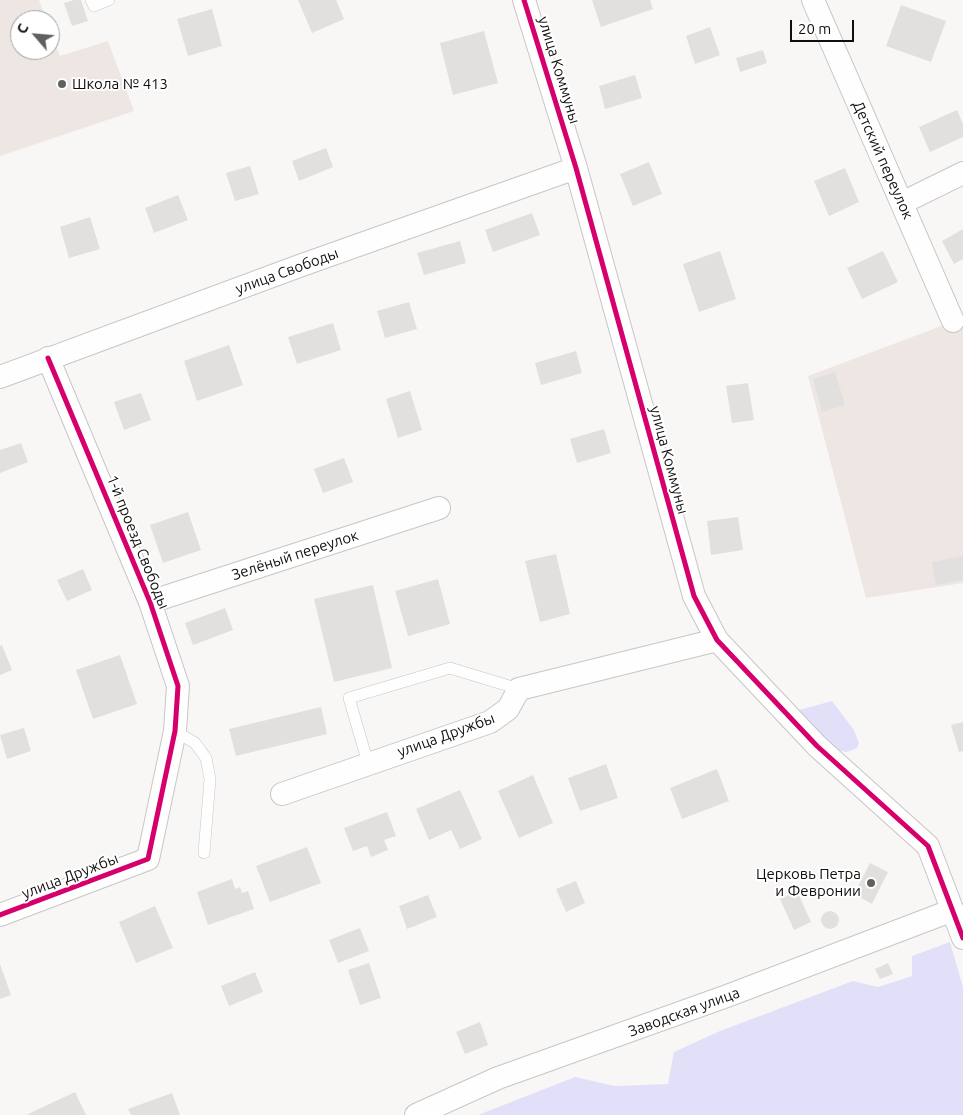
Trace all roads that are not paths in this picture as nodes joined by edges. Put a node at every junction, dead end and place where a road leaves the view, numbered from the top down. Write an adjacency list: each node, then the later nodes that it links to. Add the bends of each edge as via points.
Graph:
1 (91, 0): 2 (lane, via 94,6)
2 (109, 0)
3 (524, 0): 5 (street, улица Коммуны)
4 (813, 0): 7 (street, Детский переулок)
5 (576, 168): 9 (street, улица Свободы); 13 (street, улица Коммуны, via 694,596)
6 (963, 173): 7 (street)
7 (902, 203): 8 (street, Детский переулок)
8 (953, 320)
9 (48, 358): 10 (street, улица Свободы); 12 (street, 1-й проезд Свободы)
10 (0, 377)
11 (439, 508): 12 (street, Зелёный переулок)
12 (150, 602): 15 (street, 1-й проезд Свободы, via 178,686)
13 (717, 640): 14 (street); 20 (street, улица Коммуны, via 817,746 928,846)
14 (519, 689): 16 (street, улица Дружбы, via 508,709 490,722); 16 (lane, via 450,668 350,698)
15 (175, 731): 18 (lane, via 195,743 206,758 210,779); 19 (street, 1-й проезд Свободы)
16 (368, 763): 17 (street, улица Дружбы)
17 (282, 794)
18 (204, 853)
19 (148, 860): 21 (street, улица Дружбы)
20 (953, 910): 22 (street); 23 (street, Заводская улица, via 498,1078)
21 (0, 915)
22 (963, 938)
23 (416, 1115)

